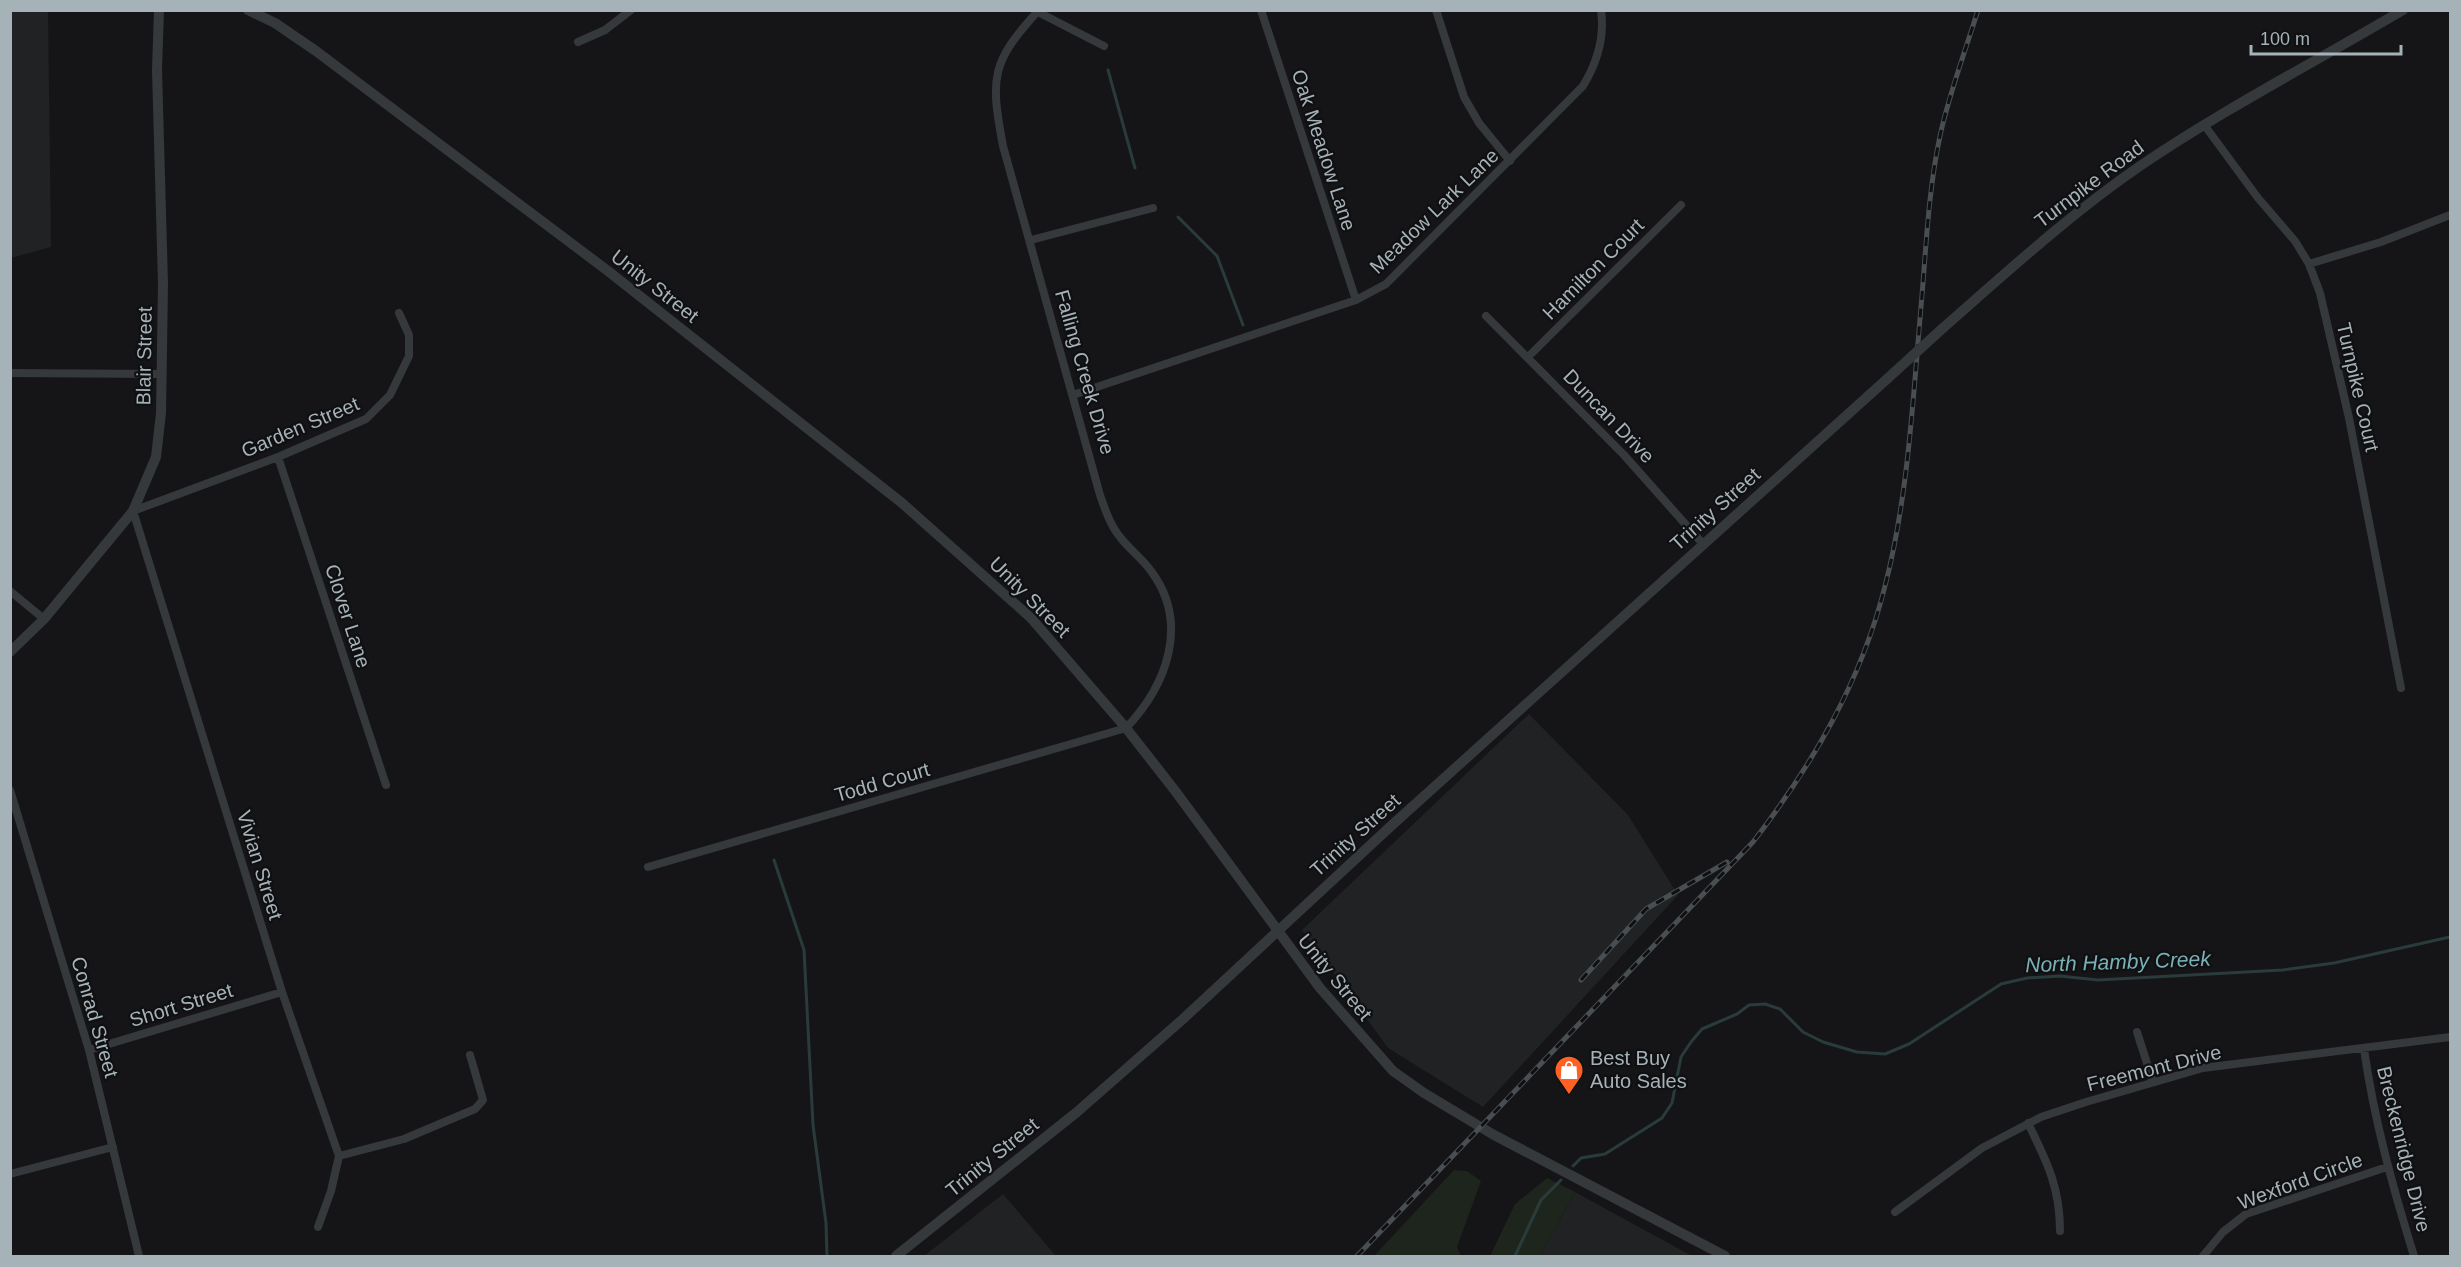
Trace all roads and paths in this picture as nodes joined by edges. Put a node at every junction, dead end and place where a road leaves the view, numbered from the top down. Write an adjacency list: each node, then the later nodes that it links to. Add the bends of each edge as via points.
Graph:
1 (159, 10): 23 (street, Blair Street)
2 (248, 10): 33 (street, Unity Street, via 300,40 608,271 902,503 1031,618)
3 (631, 10): 9 (street, via 605,30)
4 (1261, 10): 18 (street, Oak Meadow Lane)
5 (1436, 10): 12 (street, via 1464,97)
6 (1601, 10): 12 (street, Meadow Lark Lane, via 1601,44 1590,74 1570,101)
7 (2403, 10): 11 (street, Turnpike Road)
8 (1038, 11): 10 (street); 16 (street, Falling Creek Drive, via 1003,54 995,106)
9 (578, 42)
10 (1104, 46)
11 (2205, 126): 17 (street, Turnpike Court); 25 (street, Turnpike Road, bridge, via 2087,205)
12 (1510, 161): 18 (street, Meadow Lark Lane, via 1386,284)
13 (1680, 205): 21 (street, Hamilton Court)
14 (1153, 208): 16 (street)
15 (2451, 215): 17 (street)
16 (1031, 240): 24 (street, Falling Creek Drive)
17 (2309, 264): 32 (street, Turnpike Court, via 2320,293 2349,418)
18 (1356, 300): 24 (street, Meadow Lark Lane)
19 (399, 313): 26 (street, Garden Street, via 410,335 409,356 398,383 379,408 366,419)
20 (1486, 315): 21 (street, Duncan Drive)
21 (1528, 357): 28 (street, Duncan Drive, via 1624,455)
22 (10, 372): 23 (street)
23 (161, 374): 27 (street, Blair Street, via 156,457)
24 (1073, 395): 33 (street, Falling Creek Drive, via 1107,516 1119,536 1151,571 1170,617 1173,642 1157,687)
25 (1829, 431): 28 (street, Trinity Street)
26 (278, 457): 27 (street, Garden Street); 34 (street, Clover Lane)
27 (132, 511): 30 (street, Blair Street); 38 (street, Vivian Street)
28 (1703, 544): 37 (street, Trinity Street)
29 (10, 591): 30 (street)
30 (44, 619): 31 (street, Blair Street)
31 (10, 652)
32 (2401, 688)
33 (1126, 728): 36 (street, Todd Court); 37 (street, Unity Street)
34 (386, 785)
35 (10, 790): 42 (street, Conrad Street)
36 (648, 867)
37 (1276, 932): 54 (street, Trinity Street, via 1077,1112); 55 (street, Unity Street, via 1393,1071 1494,1135)
38 (282, 992): 42 (street, Short Street); 47 (street, Vivian Street)
39 (2137, 1032): 44 (street)
40 (2451, 1037): 41 (street, Freemont Drive)
41 (2364, 1049): 44 (street, Freemont Drive, via 2203,1068); 48 (street, Breckenridge Drive)
42 (89, 1050): 46 (street, Conrad Street)
43 (470, 1055): 47 (street, via 483,1090 483,1100 475,1109 404,1139)
44 (2152, 1082): 45 (street, Freemont Drive)
45 (2028, 1123): 50 (street, Freemont Drive, via 1982,1148); 52 (street, via 2048,1163 2060,1202)
46 (113, 1147): 49 (street); 53 (street, Conrad Street)
47 (339, 1156): 51 (street)
48 (2387, 1167): 56 (street, Wexford Circle, via 2247,1214 2223,1232); 57 (street, Breckenridge Drive)
49 (10, 1174)
50 (1895, 1212)
51 (318, 1227)
52 (2060, 1231)
53 (139, 1257)
54 (897, 1257)
55 (1725, 1257)
56 (2203, 1257)
57 (2414, 1257)

